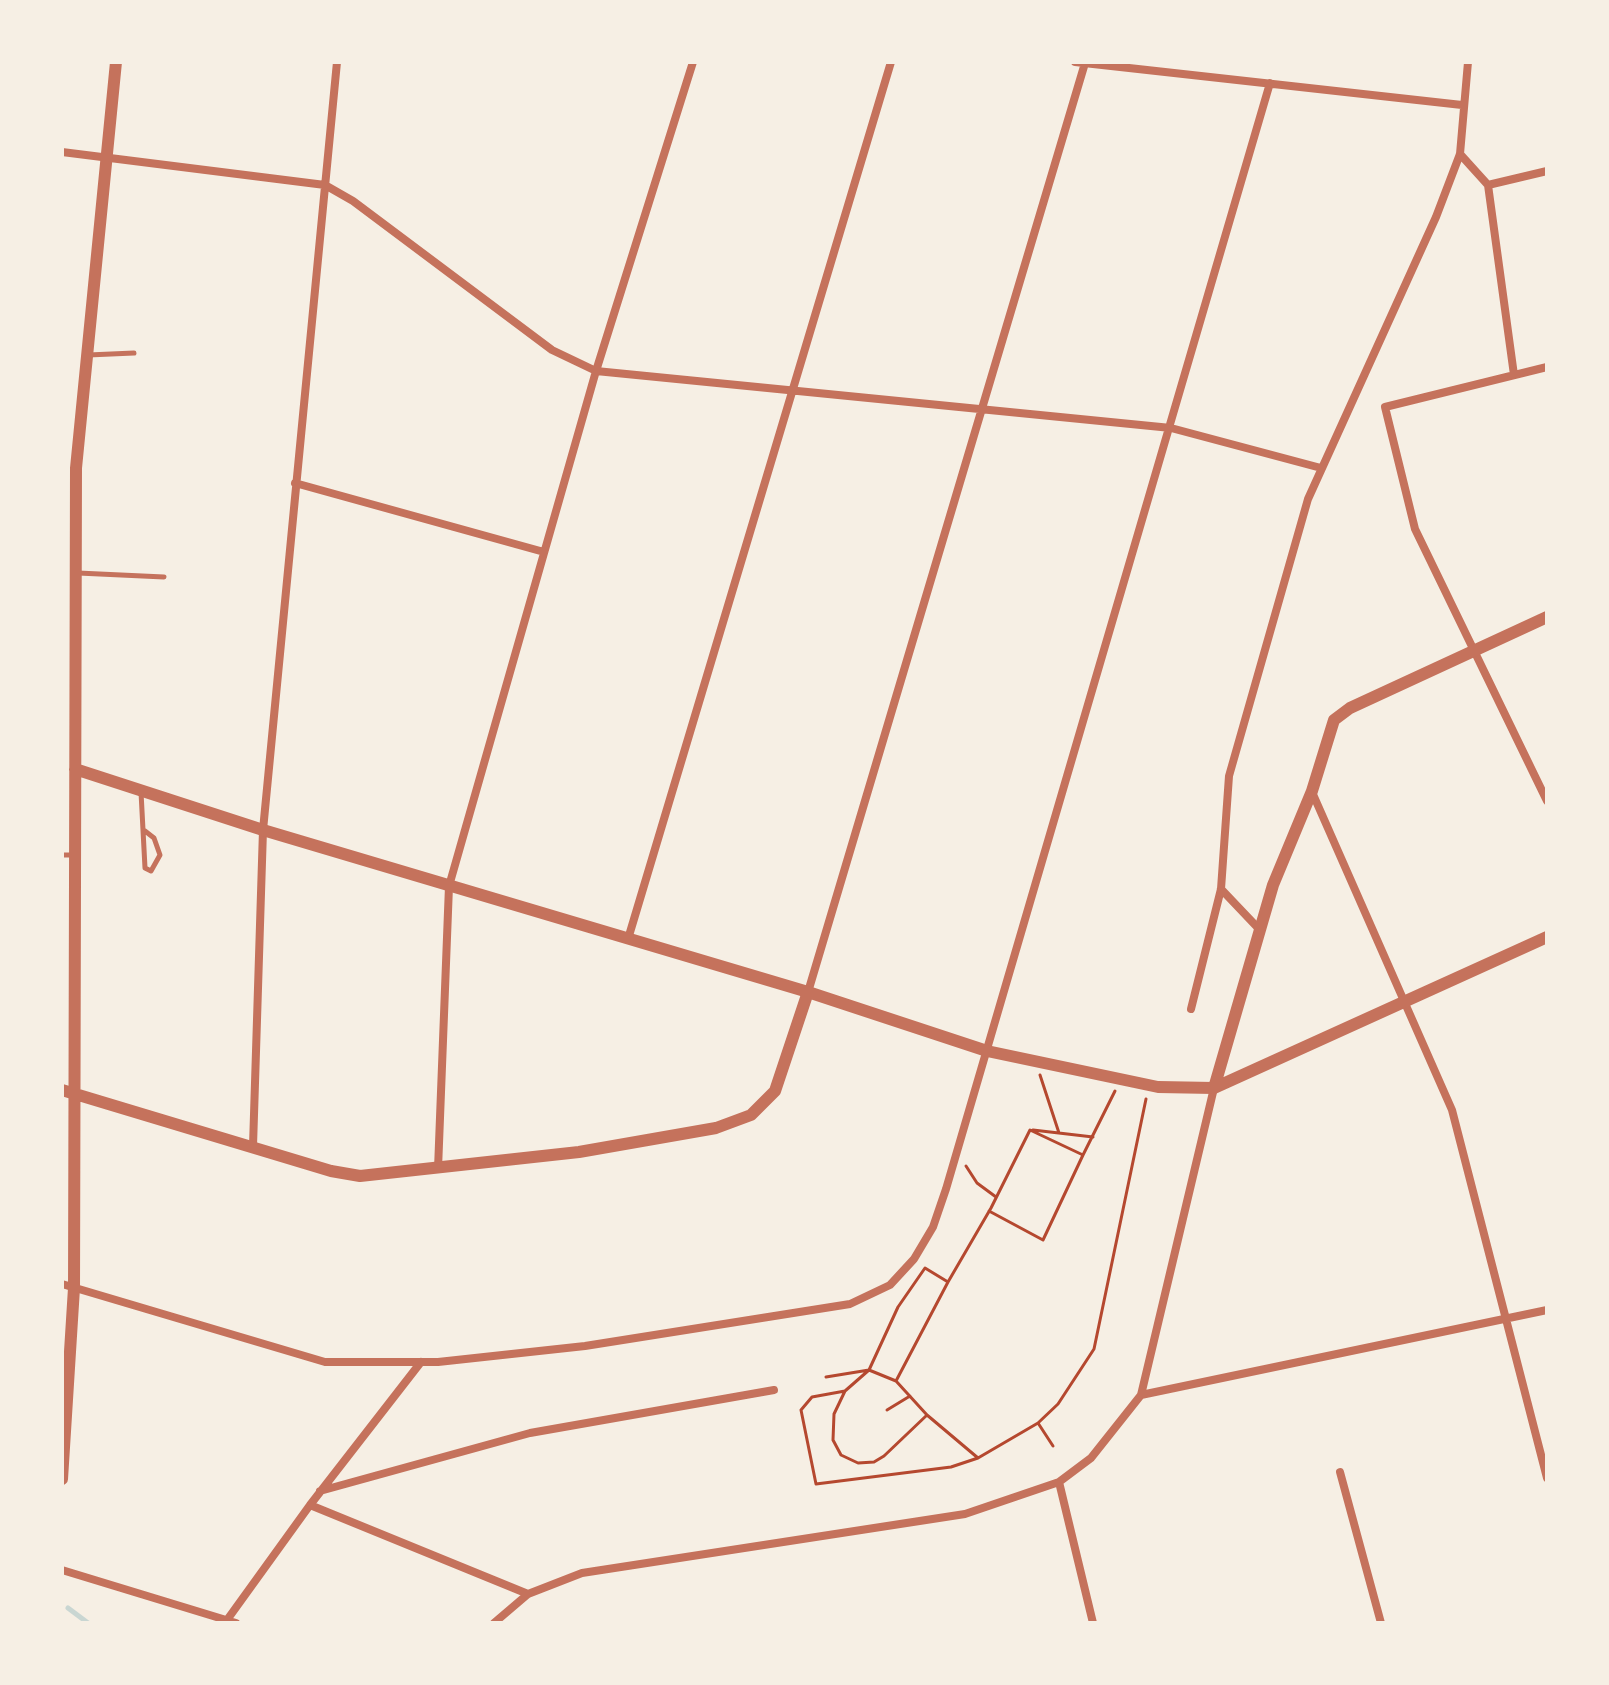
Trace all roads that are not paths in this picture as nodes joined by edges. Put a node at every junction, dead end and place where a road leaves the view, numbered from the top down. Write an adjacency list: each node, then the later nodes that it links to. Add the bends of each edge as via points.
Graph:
1 (116, 62): 12 (street)
2 (337, 62): 14 (street)
3 (693, 62): 19 (street)
4 (891, 62): 21 (street)
5 (1075, 62): 7 (street)
6 (1468, 62): 9 (street)
7 (1085, 63): 8 (street); 22 (street)
8 (1270, 83): 9 (street); 23 (street)
9 (1462, 105): 11 (street)
10 (62, 152): 12 (street)
11 (1460, 154): 15 (street); 24 (street)
12 (107, 157): 14 (street); 17 (street)
13 (1547, 171): 15 (street)
14 (325, 185): 19 (street, via 552,350); 25 (street)
15 (1488, 185): 20 (street)
16 (134, 353): 17 (lane)
17 (87, 355): 27 (street, via 76,468)
18 (1547, 367): 20 (street)
19 (596, 371): 21 (street); 26 (street)
20 (1514, 375): 30 (street, via 1385,407 1415,529)
21 (790, 390): 22 (street); 42 (street)
22 (981, 409): 23 (street); 43 (street)
23 (1171, 428): 24 (street); 46 (street)
24 (1321, 468): 39 (street, via 1229,776)
25 (295, 483): 26 (street); 35 (street)
26 (544, 552): 38 (street)
27 (77, 573): 28 (lane); 31 (street)
28 (164, 577)
29 (1547, 617): 30 (street)
30 (1475, 650): 33 (street, via 1334,720); 34 (street)
31 (75, 769): 32 (street); 37 (street)
32 (141, 791): 35 (street); 36 (lane)
33 (1312, 791): 40 (street); 44 (street)
34 (1547, 801)
35 (263, 830): 38 (street); 49 (street)
36 (145, 831): 36 (lane, via 145,868 151,871 160,855)
37 (68, 855): 48 (street)
38 (449, 886): 42 (street); 50 (street)
39 (1221, 889): 40 (street); 45 (street)
40 (1255, 926): 47 (street)
41 (1547, 937): 44 (street)
42 (628, 939): 43 (street)
43 (808, 992): 46 (street); 50 (street, via 775,1091 751,1115 676,1136)
44 (1402, 1001): 47 (street); 53 (street, via 1452,1110)
45 (1191, 1009)
46 (987, 1051): 47 (street, via 1158,1087); 55 (street, via 933,1227 890,1285 850,1304 585,1346)
47 (1214, 1088): 57 (street)
48 (68, 1092): 49 (street); 51 (street)
49 (253, 1146): 50 (street, via 360,1176)
50 (438, 1169)
51 (68, 1286): 54 (street); 55 (street, via 325,1362)
52 (1547, 1310): 53 (street)
53 (1506, 1318): 57 (street); 59 (street)
54 (67, 1353): 60 (street)
55 (421, 1362): 62 (street)
56 (774, 1390): 62 (street, via 530,1433)
57 (1141, 1395): 61 (street, via 1091,1458)
58 (1340, 1472): 69 (street)
59 (1547, 1478)
60 (62, 1479)
61 (1059, 1482): 65 (street, via 965,1514 619,1565); 68 (street)
62 (320, 1491): 63 (street)
63 (310, 1505): 65 (street); 66 (street)
64 (62, 1570): 66 (street)
65 (528, 1594): 67 (street)
66 (231, 1622)
67 (494, 1623)
68 (1093, 1623)
69 (1381, 1623)

